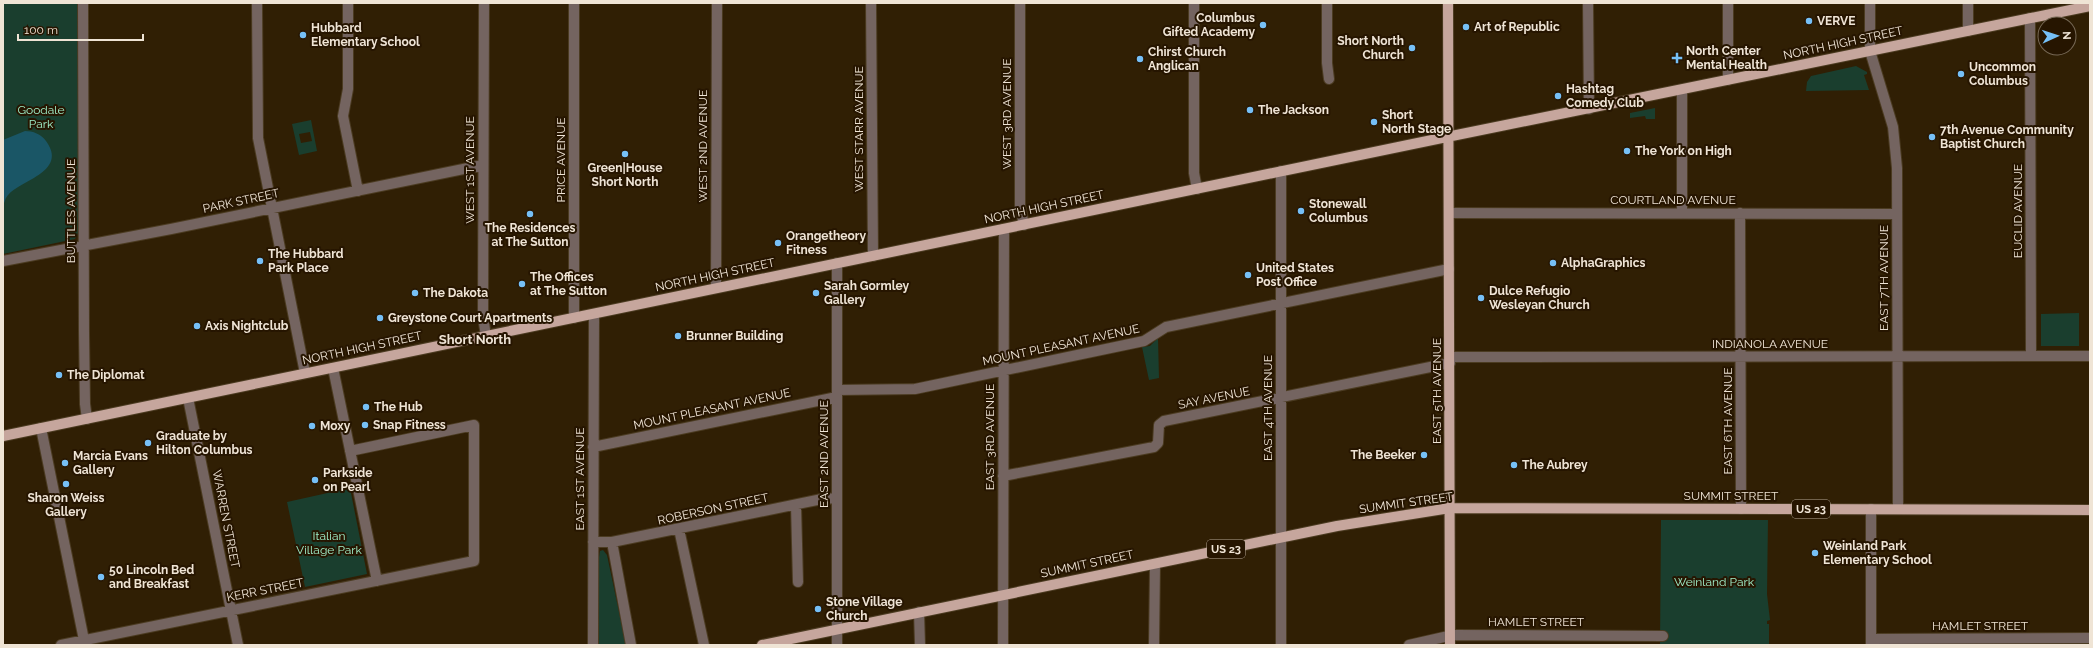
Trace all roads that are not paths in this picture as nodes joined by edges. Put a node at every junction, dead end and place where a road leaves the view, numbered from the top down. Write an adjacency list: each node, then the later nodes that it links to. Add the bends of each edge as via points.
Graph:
1 (83, 3): 36 (street, BUTTLES AVENUE)
2 (257, 3): 29 (street, via 257,124)
3 (348, 3): 28 (street, via 348,89 343,116)
4 (484, 3): 25 (street, WEST 1ST AVENUE)
5 (574, 3): 44 (street, PRICE AVENUE)
6 (717, 3): 41 (street, WEST 2ND AVENUE)
7 (871, 3): 37 (street, WEST STARR AVENUE)
8 (1020, 3): 34 (street, WEST 3RD AVENUE, via 1020,206)
9 (1194, 3): 27 (street)
10 (1327, 3): 20 (street)
11 (1448, 3): 24 (main road, EAST 5TH AVENUE)
12 (1588, 3): 23 (street)
13 (1728, 3): 21 (street)
14 (1870, 3): 19 (street, EAST 7TH AVENUE)
15 (1968, 3): 18 (street)
16 (2090, 6): 17 (main road, NORTH HIGH STREET)
17 (2030, 18): 18 (main road, NORTH HIGH STREET); 47 (street, EUCLID AVENUE)
18 (1968, 31): 19 (main road, NORTH HIGH STREET)
19 (1870, 51): 21 (main road, NORTH HIGH STREET); 33 (street, EAST 7TH AVENUE, via 1893,126 1897,168)
20 (1329, 79)
21 (1728, 80): 22 (main road, NORTH HIGH STREET)
22 (1682, 90): 23 (main road, NORTH HIGH STREET); 31 (street)
23 (1589, 109): 24 (main road, NORTH HIGH STREET)
24 (1449, 136): 26 (main road, NORTH HIGH STREET); 30 (main road, EAST 5TH AVENUE)
25 (483, 165): 28 (street, PARK STREET); 45 (street, WEST 1ST AVENUE, via 483,321)
26 (1281, 171): 27 (main road, NORTH HIGH STREET); 42 (street, EAST 4TH AVENUE)
27 (1196, 189): 34 (main road, NORTH HIGH STREET)
28 (358, 190): 29 (street, PARK STREET)
29 (272, 208): 36 (street, PARK STREET); 53 (street)
30 (1449, 213): 31 (street, COURTLAND AVENUE); 40 (main road, EAST 5TH AVENUE)
31 (1682, 213): 32 (street, COURTLAND AVENUE)
32 (1740, 213): 33 (street, COURTLAND AVENUE); 46 (street, EAST 6TH AVENUE)
33 (1897, 214): 49 (street, EAST 7TH AVENUE)
34 (1024, 225): 35 (main road, NORTH HIGH STREET)
35 (1004, 229): 37 (main road, NORTH HIGH STREET); 52 (street, EAST 3RD AVENUE)
36 (84, 246): 38 (street, PARK STREET); 57 (street, BUTTLES AVENUE)
37 (873, 256): 39 (main road, NORTH HIGH STREET)
38 (3, 261)
39 (837, 263): 41 (main road, NORTH HIGH STREET); 54 (street, EAST 2ND AVENUE)
40 (1449, 270): 42 (street, MOUNT PLEASANT AVENUE); 50 (main road, EAST 5TH AVENUE)
41 (716, 288): 43 (main road, NORTH HIGH STREET)
42 (1281, 304): 52 (street, MOUNT PLEASANT AVENUE, via 1166,327 1144,341); 56 (street, EAST 4TH AVENUE)
43 (594, 314): 44 (main road, NORTH HIGH STREET); 60 (street, EAST 1ST AVENUE)
44 (574, 318): 45 (main road, NORTH HIGH STREET)
45 (486, 336): 51 (main road, NORTH HIGH STREET)
46 (1741, 356): 49 (street, INDIANOLA AVENUE); 50 (street, INDIANOLA AVENUE); 66 (street, EAST 6TH AVENUE)
47 (2031, 356): 48 (street, INDIANOLA AVENUE); 49 (street, INDIANOLA AVENUE)
48 (2090, 356)
49 (1897, 357): 68 (street, EAST 7TH AVENUE)
50 (1450, 360): 56 (street, SAY AVENUE); 65 (main road, EAST 5TH AVENUE)
51 (334, 368): 53 (main road, NORTH HIGH STREET); 61 (street)
52 (1003, 371): 54 (street, MOUNT PLEASANT AVENUE, via 915,389); 62 (street, EAST 3RD AVENUE)
53 (306, 373): 55 (main road, NORTH HIGH STREET)
54 (837, 393): 60 (street, MOUNT PLEASANT AVENUE); 63 (street, EAST 2ND AVENUE)
55 (188, 398): 57 (main road, NORTH HIGH STREET); 78 (street, WARREN STREET)
56 (1282, 398): 62 (street, SAY AVENUE, via 1164,421 1160,425 1158,443 1154,447); 71 (street, EAST 4TH AVENUE)
57 (87, 419): 58 (main road, NORTH HIGH STREET)
58 (41, 428): 59 (main road, NORTH HIGH STREET); 85 (street)
59 (3, 436)
60 (593, 447): 72 (street, EAST 1ST AVENUE)
61 (350, 451): 75 (street); 75 (street, KERR STREET, via 474,426 474,561)
62 (1003, 476): 77 (street, EAST 3RD AVENUE)
63 (837, 498): 64 (street, ROBERSON STREET); 80 (street, EAST 2ND AVENUE)
64 (796, 505): 70 (street, ROBERSON STREET); 76 (street)
65 (1450, 508): 66 (main road, SUMMIT STREET / US 23); 71 (main road, SUMMIT STREET / US 23, via 1337,526); 83 (main road, EAST 5TH AVENUE)
66 (1742, 509): 67 (main road, SUMMIT STREET / US 23)
67 (1871, 509): 68 (main road, SUMMIT STREET / US 23); 84 (street)
68 (1898, 509): 69 (main road, SUMMIT STREET / US 23)
69 (2090, 510)
70 (679, 529): 73 (street, ROBERSON STREET); 90 (street)
71 (1281, 538): 74 (main road, SUMMIT STREET / US 23); 96 (street, EAST 4TH AVENUE)
72 (593, 542): 73 (street, ROBERSON STREET); 88 (street, EAST 1ST AVENUE)
73 (612, 542): 89 (street)
74 (1154, 564): 77 (main road, SUMMIT STREET / US 23); 95 (street)
75 (377, 581): 78 (street, KERR STREET)
76 (798, 582)
77 (1003, 595): 79 (main road, SUMMIT STREET / US 23); 94 (street, EAST 3RD AVENUE)
78 (231, 610): 85 (street, KERR STREET); 87 (street, WARREN STREET)
79 (919, 612): 80 (main road, SUMMIT STREET / US 23); 93 (street)
80 (837, 630): 91 (main road, SUMMIT STREET / US 23); 92 (street, EAST 2ND AVENUE)
81 (1663, 636): 83 (street, HAMLET STREET)
82 (2090, 638): 84 (street, HAMLET STREET)
83 (1450, 640): 97 (street, HAMLET STREET)
84 (1871, 642)
85 (84, 643): 86 (street, KERR STREET)
86 (61, 645)
87 (238, 645)
88 (593, 645)
89 (631, 645)
90 (704, 645)
91 (762, 645)
92 (837, 645)
93 (920, 645)
94 (1003, 645)
95 (1154, 645)
96 (1281, 645)
97 (1409, 645)

